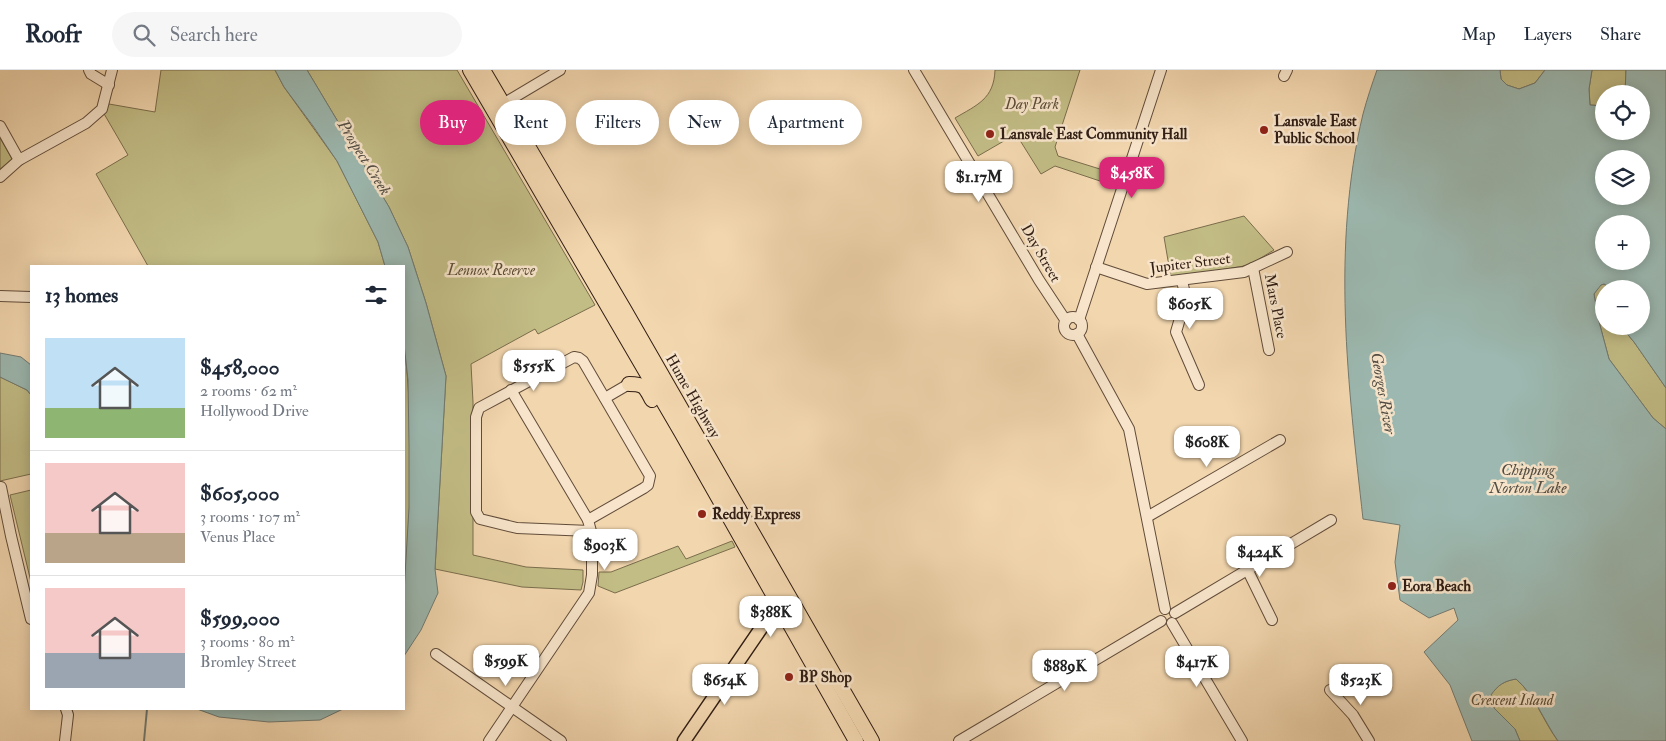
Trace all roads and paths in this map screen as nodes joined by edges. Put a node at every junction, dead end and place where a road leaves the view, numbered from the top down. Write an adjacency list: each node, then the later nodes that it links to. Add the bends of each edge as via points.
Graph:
1 (89, 70): 8 (street)
2 (112, 70): 8 (street)
3 (470, 70): 25 (highway, Hume Highway)
4 (483, 70): 9 (highway, Hume Highway)
5 (560, 70): 10 (street)
6 (914, 70): 22 (street, Day Street)
7 (1161, 70): 16 (street)
8 (109, 85): 13 (street, via 102,109 86,124)
9 (501, 100)
10 (510, 100)
11 (0, 126): 13 (street)
12 (527, 145): 37 (highway, Hume Highway, via 628,316)
13 (19, 160): 14 (street)
14 (0, 177)
15 (1286, 252): 17 (street, Jupiter Street)
16 (1096, 267): 18 (street, Jupiter Street, via 1147,284); 21 (street)
17 (1253, 268): 18 (street, Jupiter Street); 24 (street, Mars Place)
18 (1182, 280): 27 (street, via 1186,298 1176,332)
19 (0, 296): 20 (street)
20 (30, 297)
21 (1079, 320): 22 (street); 23 (street, via 1082,327)
22 (1066, 321): 23 (street, via 1067,332)
23 (1077, 334): 33 (street, via 1129,429)
24 (1269, 350)
25 (639, 361): 26 (highway, via 637,372); 30 (highway, Hume Highway)
26 (629, 384): 29 (street); 30 (highway, via 644,386 663,418)
27 (1199, 385)
28 (511, 390): 29 (street, via 574,357 583,361); 35 (street); 35 (street, via 484,404 476,417 476,512 480,519 517,528)
29 (604, 398): 35 (street, via 650,476 648,485)
30 (681, 432): 37 (highway, Hume Highway)
31 (1280, 440): 33 (street)
32 (1, 487): 40 (street)
33 (1147, 518): 38 (street)
34 (1331, 520): 36 (street)
35 (589, 526): 46 (street, via 592,575 589,594)
36 (1248, 571): 39 (street); 41 (street)
37 (785, 602): 51 (main road, via 764,624); 52 (highway, Hume Highway); 53 (highway, Hume Highway)
38 (1164, 609): 39 (street, via 1169,608); 42 (street)
39 (1175, 613): 43 (street)
40 (30, 616)
41 (1272, 620)
42 (1160, 621): 43 (street, via 1167,625); 54 (street)
43 (1172, 623): 55 (street)
44 (436, 654): 46 (street)
45 (1330, 690): 56 (street, via 1353,715)
46 (512, 708): 49 (street); 50 (street)
47 (66, 710): 48 (street)
48 (65, 741)
49 (489, 741)
50 (561, 741)
51 (684, 741)
52 (856, 741)
53 (872, 741)
54 (959, 741)
55 (1242, 741)
56 (1369, 741)

